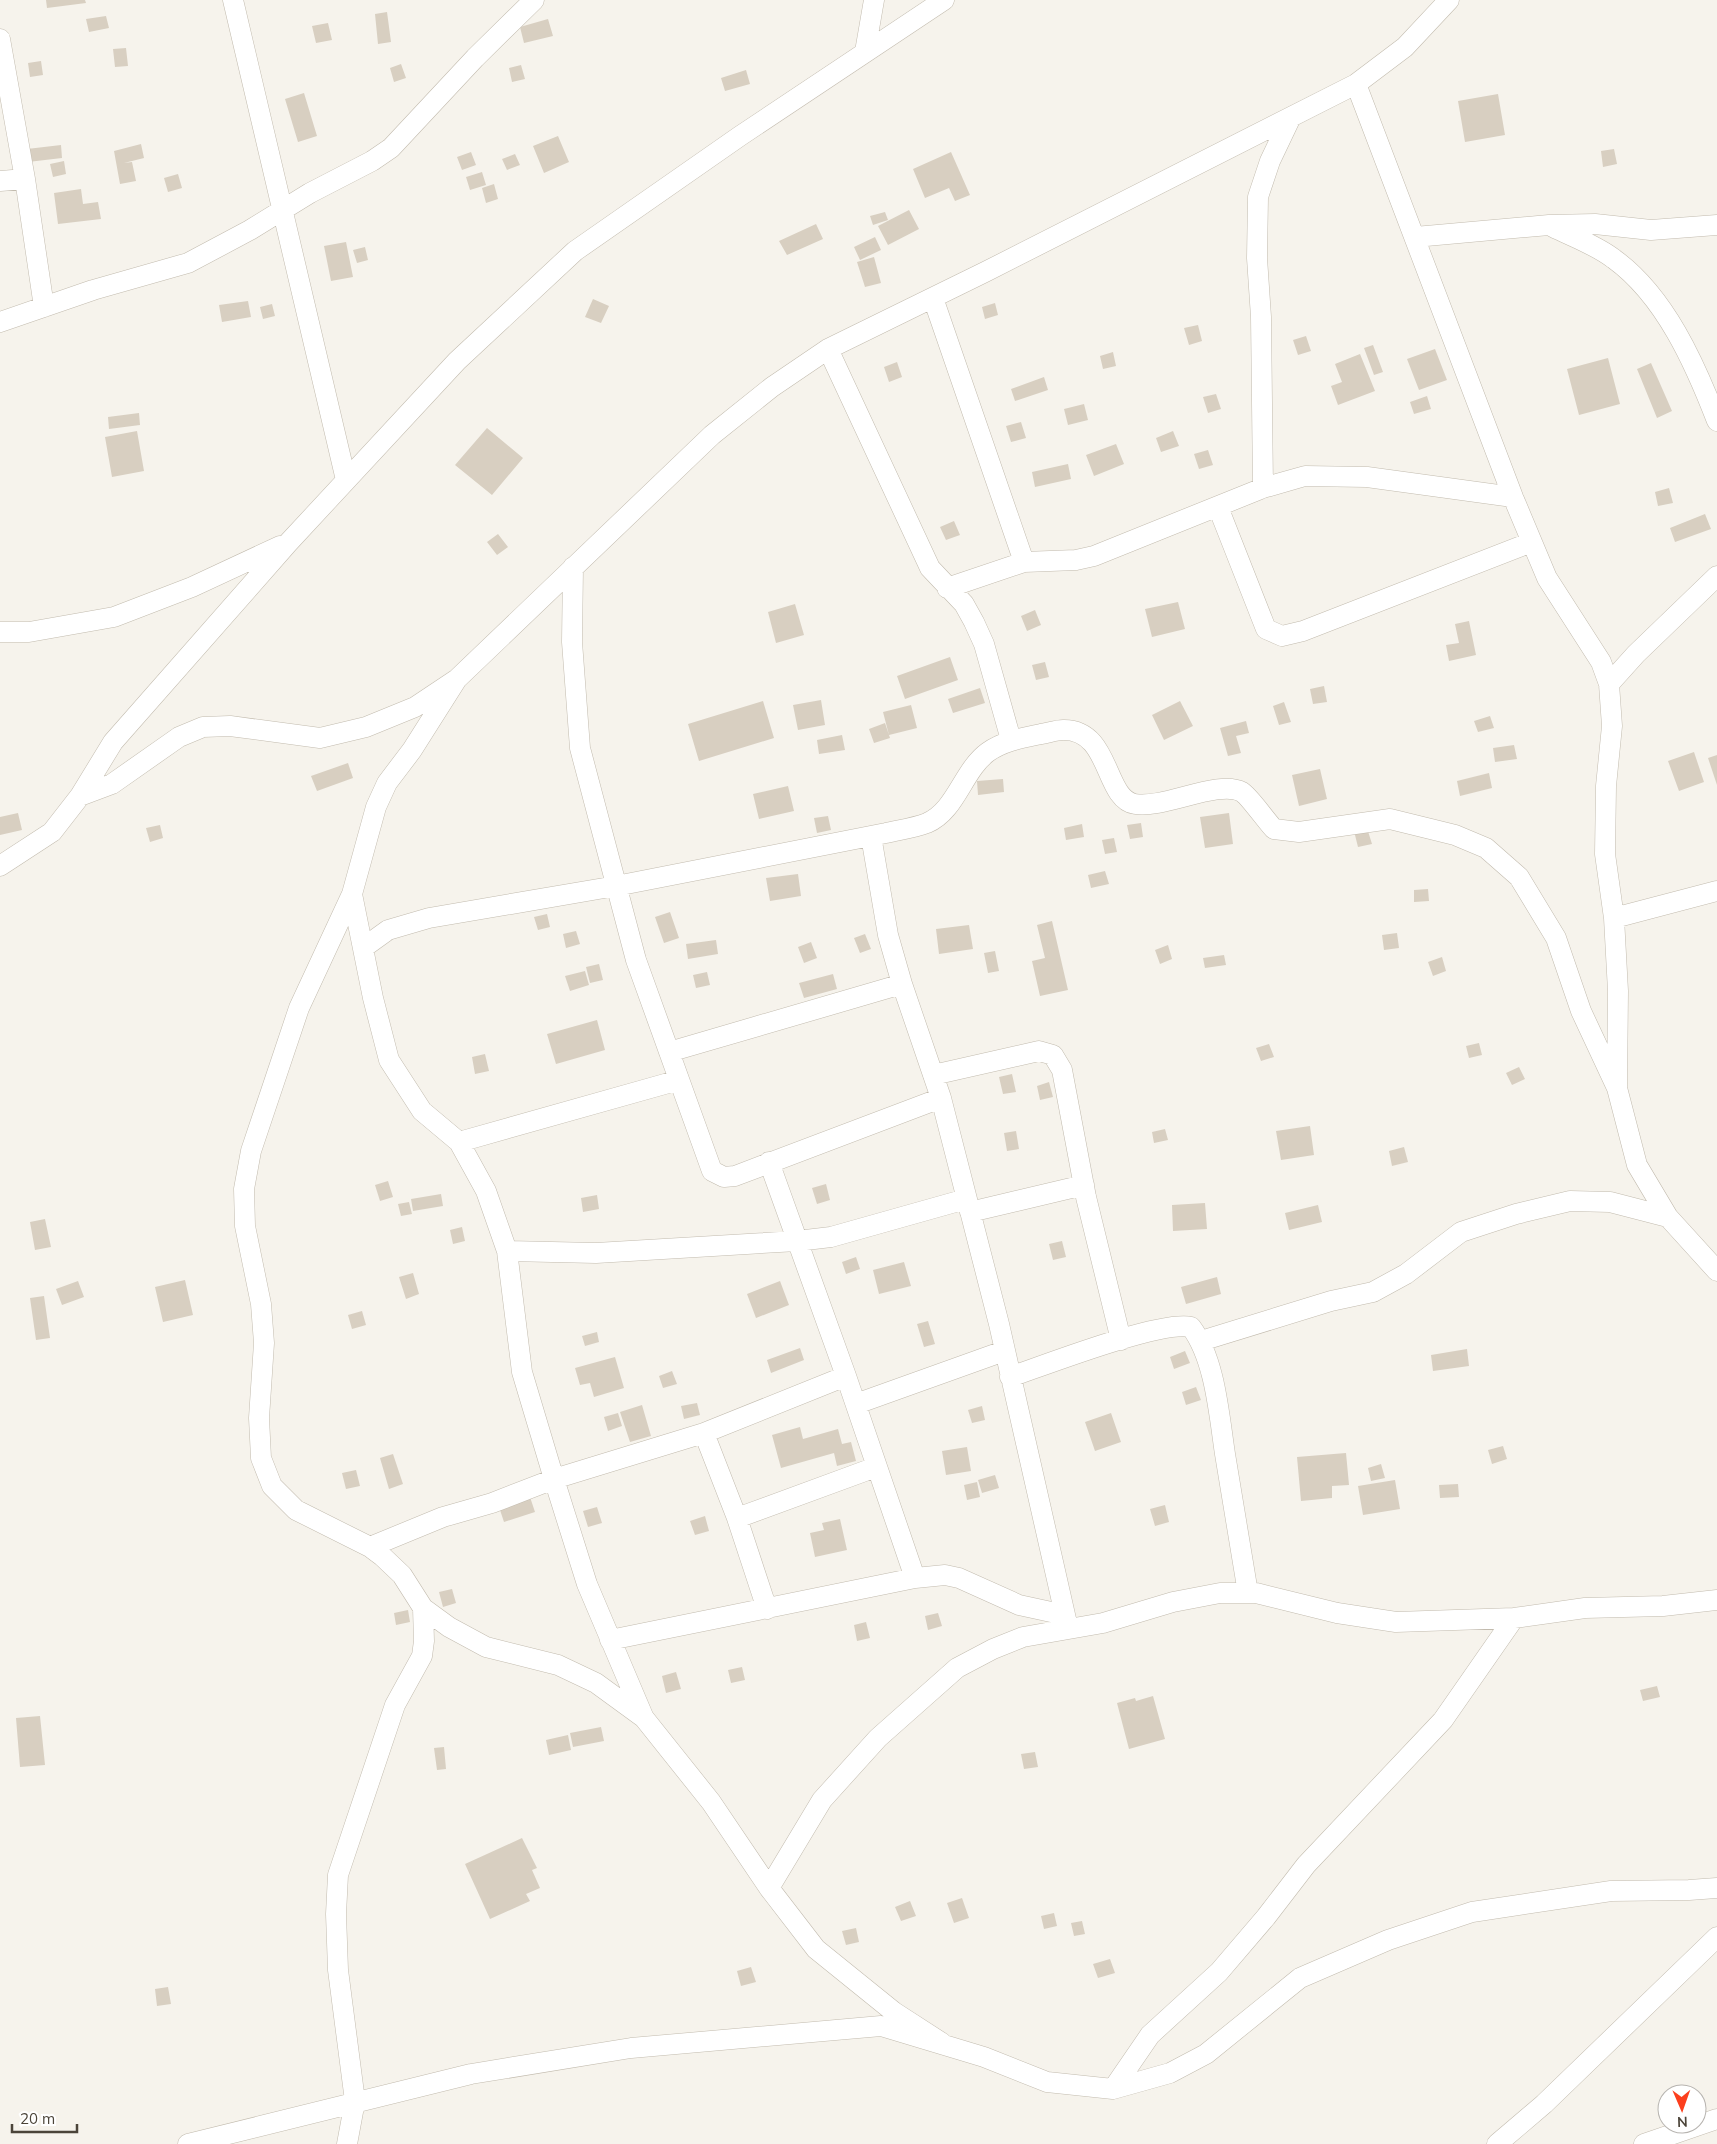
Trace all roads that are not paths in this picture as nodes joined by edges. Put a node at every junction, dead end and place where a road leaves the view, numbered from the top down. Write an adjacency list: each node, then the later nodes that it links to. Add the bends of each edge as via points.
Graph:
1 (233, 0): 12 (street)
2 (534, 0): 12 (street, via 391,148)
3 (874, 0): 7 (street)
4 (944, 0): 7 (street)
5 (1450, 0): 8 (street, via 1405,47)
6 (0, 39): 10 (street)
7 (865, 52): 21 (street, via 575,251 457,360)
8 (1356, 84): 9 (street); 15 (street)
9 (1291, 117): 16 (street); 22 (street, via 1270,161 1258,197)
10 (25, 179): 11 (street); 17 (street)
11 (0, 181)
12 (283, 210): 17 (street, via 188,263); 21 (street)
13 (1549, 225): 14 (street, via 1595,224 1651,230); 15 (street); 20 (street, via 1613,258 1637,278 1672,325)
14 (1717, 225)
15 (1415, 237): 23 (street)
16 (933, 298): 19 (street); 27 (street)
17 (44, 307): 18 (street)
18 (0, 322)
19 (828, 349): 28 (street, via 772,387 712,436); 30 (street, via 930,568)
20 (1717, 421)
21 (346, 480): 25 (street)
22 (1263, 488): 23 (street, via 1305,476 1367,477); 24 (street)
23 (1513, 497): 26 (street)
24 (1218, 507): 26 (street, via 1266,629 1282,636 1304,631); 27 (street, via 1094,556)
25 (289, 542): 31 (street, via 192,587 114,617 29,632); 35 (street, via 113,742)
26 (1532, 542): 33 (street, via 1547,578 1601,662)
27 (1024, 562): 30 (street)
28 (573, 566): 32 (street); 38 (street, via 572,642 580,748)
29 (1717, 576): 33 (street)
30 (947, 588): 34 (street, via 964,604 984,644)
31 (0, 632)
32 (457, 678): 35 (street, via 416,707 366,727 320,738 230,726 203,727 179,737 112,784); 40 (street, via 387,783 376,807)
33 (1609, 684): 41 (street, via 1612,726 1606,786 1605,854)
34 (1011, 740): 36 (street, via 982,757 947,807 928,822); 47 (street, via 1064,730 1084,735 1102,756 1120,796 1133,804 1149,804 1228,788 1243,792 1274,829 1299,832 1390,819 1454,835 1486,848 1519,877 1556,938 1581,1011)
35 (80, 796): 37 (street, via 52,832)
36 (871, 836): 38 (street); 43 (street, via 888,935)
37 (0, 866)
38 (616, 886): 42 (street, via 430,918 388,930); 44 (street, via 636,960)
39 (1717, 891): 41 (street)
40 (352, 894): 42 (street); 67 (street, via 299,1008 251,1150 244,1189 245,1226 261,1304 264,1343 259,1418 261,1458 272,1486 296,1510)
41 (1614, 918): 47 (street, via 1618,991)
42 (363, 948): 49 (street, via 390,1060 422,1112)
43 (902, 984): 44 (street); 45 (street)
44 (669, 1052): 46 (street)
45 (933, 1075): 48 (street); 51 (street, via 1039,1051 1053,1054 1062,1070)
46 (679, 1080): 49 (street); 50 (street, via 712,1172 724,1177 735,1176)
47 (1617, 1088): 53 (street, via 1636,1165)
48 (940, 1098): 50 (street); 52 (street)
49 (459, 1142): 55 (street, via 486,1191)
50 (769, 1162): 54 (street)
51 (1084, 1185): 52 (street); 57 (street)
52 (968, 1206): 54 (street, via 831,1237); 59 (street)
53 (1668, 1217): 56 (street); 58 (street, via 1610,1202 1570,1201 1516,1214 1462,1232 1406,1274 1373,1292 1331,1301)
54 (797, 1241): 55 (street, via 596,1253); 60 (street)
55 (507, 1251): 65 (street, via 522,1372)
56 (1717, 1271)
57 (1121, 1340): 58 (street, via 1182,1324 1191,1327); 61 (street)
58 (1201, 1341): 69 (street, via 1220,1421)
59 (1004, 1351): 61 (street); 62 (street)
60 (846, 1376): 62 (street); 63 (street)
61 (1010, 1377): 74 (street)
62 (856, 1404): 64 (street)
63 (704, 1433): 65 (street); 66 (street)
64 (876, 1467): 66 (street); 68 (street)
65 (554, 1479): 67 (street, via 492,1503 443,1517); 75 (street, via 587,1584)
66 (737, 1518): 72 (street)
67 (370, 1547): 71 (street, via 402,1575)
68 (915, 1578): 72 (street); 74 (street, via 945,1575 959,1578 1019,1606)
69 (1248, 1593): 73 (street, via 1337,1613 1396,1622); 74 (street, via 1220,1593 1173,1602 1103,1623)
70 (1717, 1600): 73 (street, via 1663,1606 1585,1608)
71 (422, 1608): 76 (street, via 486,1647 558,1665 596,1683); 82 (street, via 422,1656 394,1705 338,1875 338,1970)
72 (767, 1608): 75 (street)
73 (1514, 1618): 81 (street, via 1443,1720 1306,1864 1219,1972 1150,2035)
74 (1066, 1621): 77 (street, via 992,1649 957,1668 878,1738 822,1800)
75 (610, 1640): 76 (street)
76 (644, 1718): 77 (street, via 711,1802)
77 (769, 1888): 80 (street, via 816,1949 894,2012)
78 (1717, 1888): 81 (street, via 1611,1891 1472,1912 1388,1940 1300,1978 1206,2054 1170,2073)
79 (1717, 1937): 86 (street, via 1544,2104)
80 (942, 2044): 81 (street, via 1047,2082); 82 (street, via 880,2026 641,2047 471,2074)
81 (1114, 2088)
82 (355, 2101): 84 (street); 85 (street)
83 (1717, 2119): 87 (street)
84 (188, 2144)
85 (347, 2144)
86 (1497, 2144)
87 (1644, 2144)

